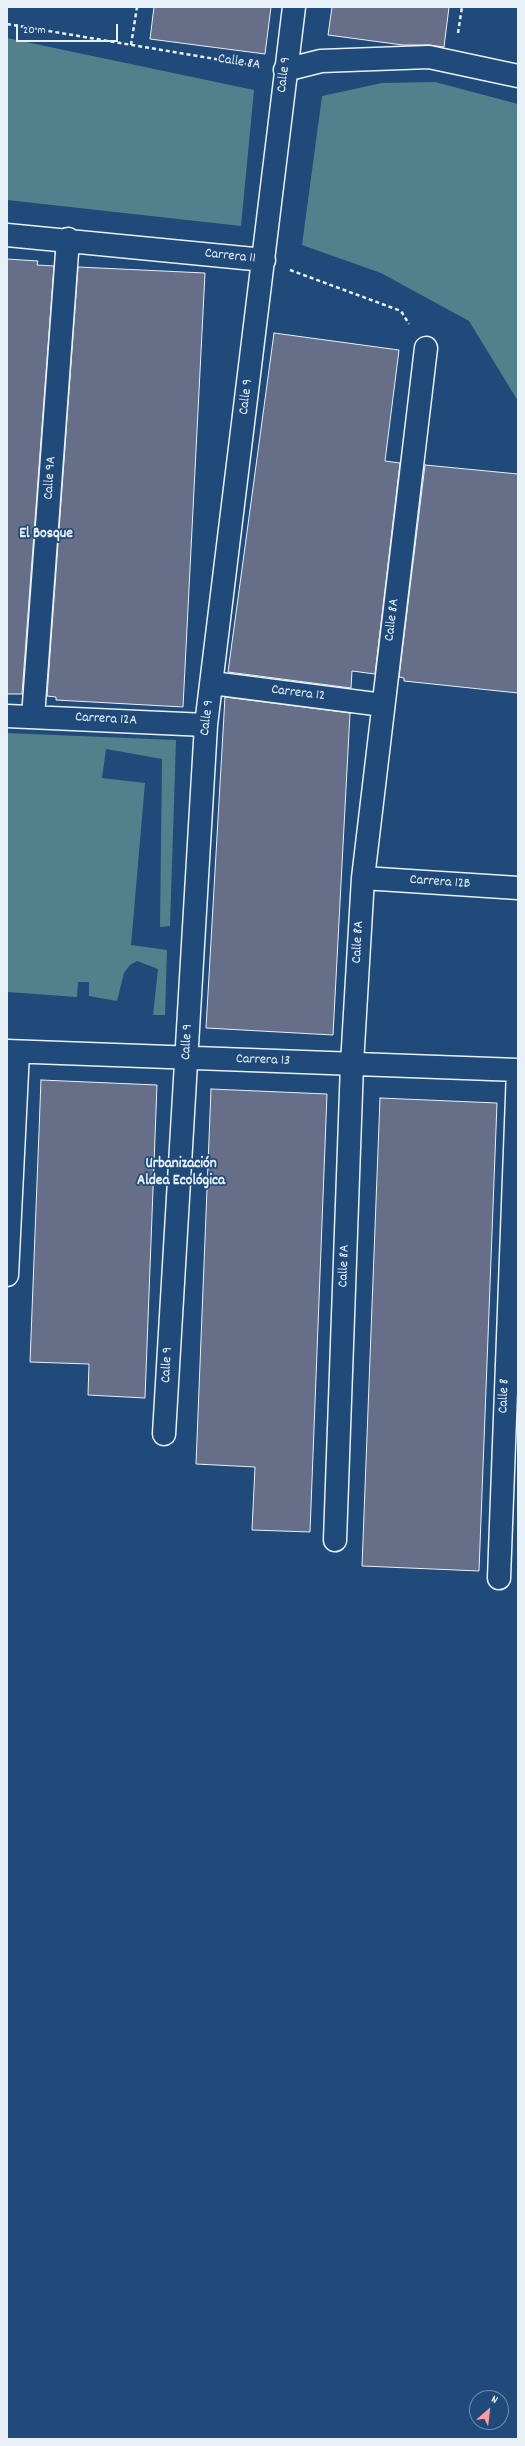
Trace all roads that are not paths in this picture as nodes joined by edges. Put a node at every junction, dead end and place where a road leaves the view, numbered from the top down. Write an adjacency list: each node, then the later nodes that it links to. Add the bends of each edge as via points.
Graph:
1 (294, 7): 2 (street, Calle 9)
2 (285, 70): 3 (street, via 321,61 429,58); 6 (street, Calle 9)
3 (518, 76)
4 (7, 235): 5 (street, Carrera 11)
5 (68, 239): 6 (street, Carrera 11); 11 (street, Calle 9A)
6 (264, 260): 8 (street, Calle 9)
7 (426, 348): 9 (street, Calle 8A)
8 (212, 683): 9 (street, Carrera 12); 12 (street, Calle 9)
9 (384, 705): 13 (street, Calle 8A)
10 (7, 716): 11 (street, Carrera 12A)
11 (33, 717): 12 (street, Carrera 12A)
12 (206, 725): 16 (street, Calle 9)
13 (363, 878): 14 (street, Carrera 12B); 17 (street, Calle 8A)
14 (518, 888)
15 (13, 1051): 16 (street, Carrera 13); 20 (street)
16 (187, 1058): 17 (street, Carrera 13); 21 (street, Calle 9)
17 (352, 1064): 18 (street, Carrera 13); 22 (street, Calle 8A)
18 (518, 1070): 19 (street, Calle 8)
19 (514, 1238): 23 (street, Calle 8)
20 (7, 1275)
21 (164, 1434)
22 (335, 1540)
23 (499, 1578)

